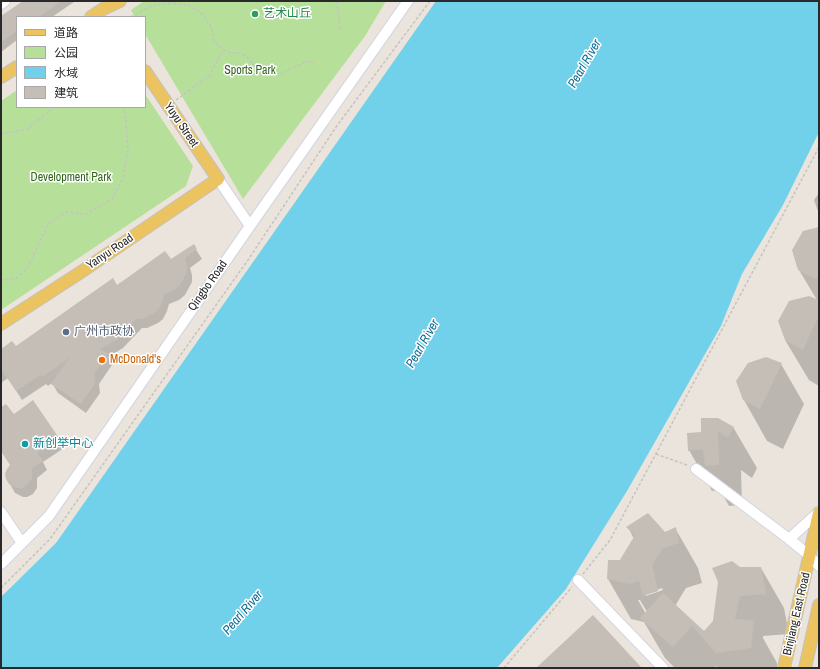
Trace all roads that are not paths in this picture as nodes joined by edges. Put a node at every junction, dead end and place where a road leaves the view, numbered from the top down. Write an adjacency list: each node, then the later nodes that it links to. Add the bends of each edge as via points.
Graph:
1 (5, 1): 4 (street)
2 (120, 1): 5 (main road)
3 (408, 1): 11 (street, Qingbo Road)
4 (1, 4)
5 (105, 7): 6 (main road)
6 (92, 16)
7 (16, 68): 9 (main road)
8 (146, 72): 10 (main road, Yuyu Street)
9 (1, 77)
10 (218, 179): 11 (street); 12 (main road, Yanyu Road)
11 (250, 226): 17 (street, Qingbo Road, via 49,516)
12 (1, 324)
13 (696, 469): 16 (street)
14 (1, 512): 17 (street)
15 (819, 512): 16 (street); 18 (main road, Binjiang East Road)
16 (788, 539): 18 (street)
17 (22, 543): 19 (street, Qingbo Road)
18 (814, 558): 20 (street); 24 (main road, Binjiang East Road)
19 (1, 564)
20 (819, 566)
21 (578, 580): 23 (street)
22 (819, 605): 25 (main road, Binjiang East Road)
23 (663, 668)
24 (784, 668)
25 (805, 668)

